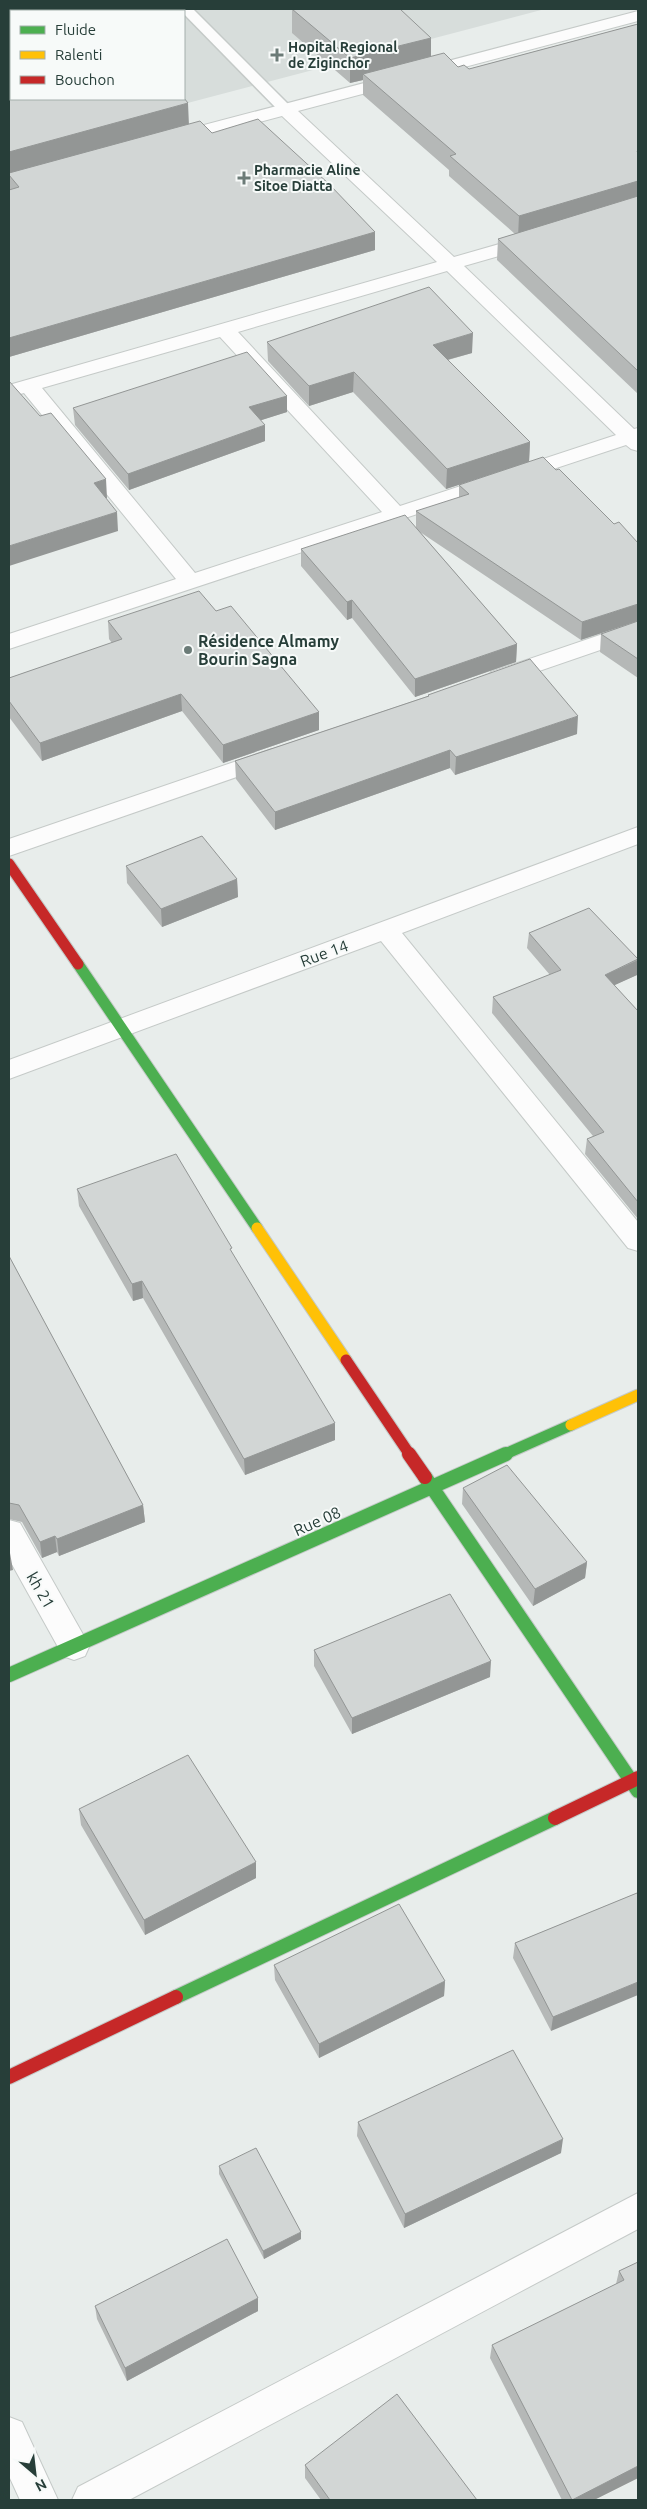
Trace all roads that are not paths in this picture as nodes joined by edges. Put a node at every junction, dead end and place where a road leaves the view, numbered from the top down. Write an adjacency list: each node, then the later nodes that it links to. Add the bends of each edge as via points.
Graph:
1 (186, 9): 3 (lane)
2 (638, 16): 3 (street)
3 (284, 108): 4 (street); 6 (street)
4 (161, 142)
5 (554, 234): 6 (street)
6 (451, 266): 7 (street); 9 (street)
7 (225, 330): 8 (street); 10 (street)
8 (19, 388): 11 (street)
9 (635, 438): 10 (street)
10 (396, 514): 11 (street)
11 (190, 582): 13 (street)
12 (638, 629): 14 (street)
13 (9, 642)
14 (478, 684)
15 (291, 750): 17 (street)
16 (638, 835): 19 (street, Rue 14)
17 (9, 848)
18 (9, 864): 20 (street)
19 (386, 930): 20 (street, Rue 14); 22 (street)
20 (123, 1028): 21 (street, Rue 14); 24 (street)
21 (9, 1070)
22 (638, 1241)
23 (638, 1395): 24 (street, Rue 08)
24 (431, 1488): 26 (street, Rue 08); 28 (street)
25 (9, 1532): 26 (street, kh 21)
26 (74, 1647): 27 (street, Rue 08)
27 (9, 1675)
28 (636, 1783): 29 (street)
29 (9, 2077)
30 (638, 2210): 33 (street)
31 (9, 2435): 32 (street)
32 (39, 2500)
33 (91, 2500)

